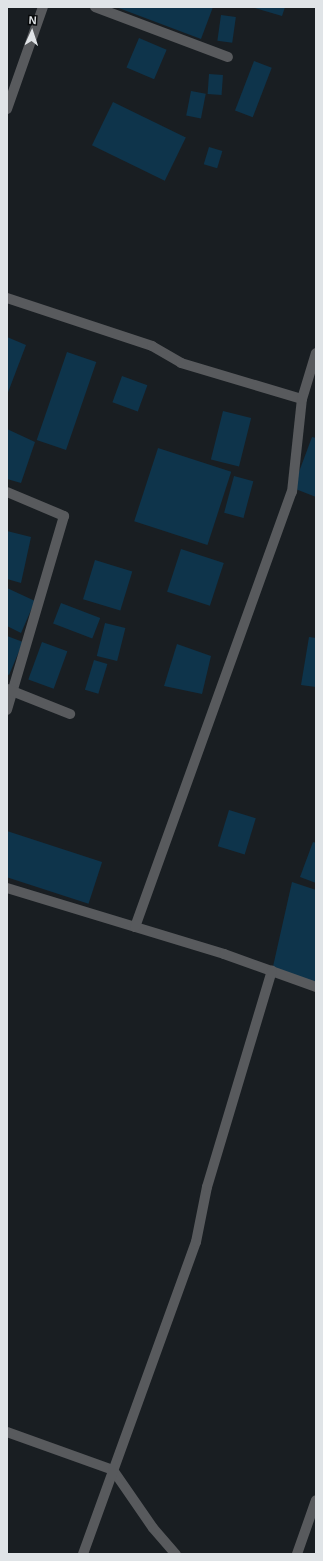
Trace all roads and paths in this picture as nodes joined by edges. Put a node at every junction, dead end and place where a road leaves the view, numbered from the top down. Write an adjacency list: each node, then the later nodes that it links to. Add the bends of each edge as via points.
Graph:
1 (43, 7): 4 (street)
2 (95, 7): 3 (street)
3 (228, 57)
4 (7, 109)
5 (7, 298): 7 (street, via 152,346 182,362)
6 (316, 353): 7 (street)
7 (302, 399): 13 (street, via 292,492)
8 (7, 492): 9 (street, via 64,516)
9 (10, 690): 10 (street); 11 (street)
10 (7, 710)
11 (70, 714)
12 (7, 888): 13 (street)
13 (135, 927): 14 (street)
14 (272, 971): 15 (street); 17 (street, via 207,1187 196,1242)
15 (316, 987)
16 (7, 1432): 17 (street)
17 (113, 1470): 19 (street); 20 (street, via 153,1528)
18 (316, 1500): 21 (street)
19 (83, 1554)
20 (176, 1554)
21 (297, 1554)

